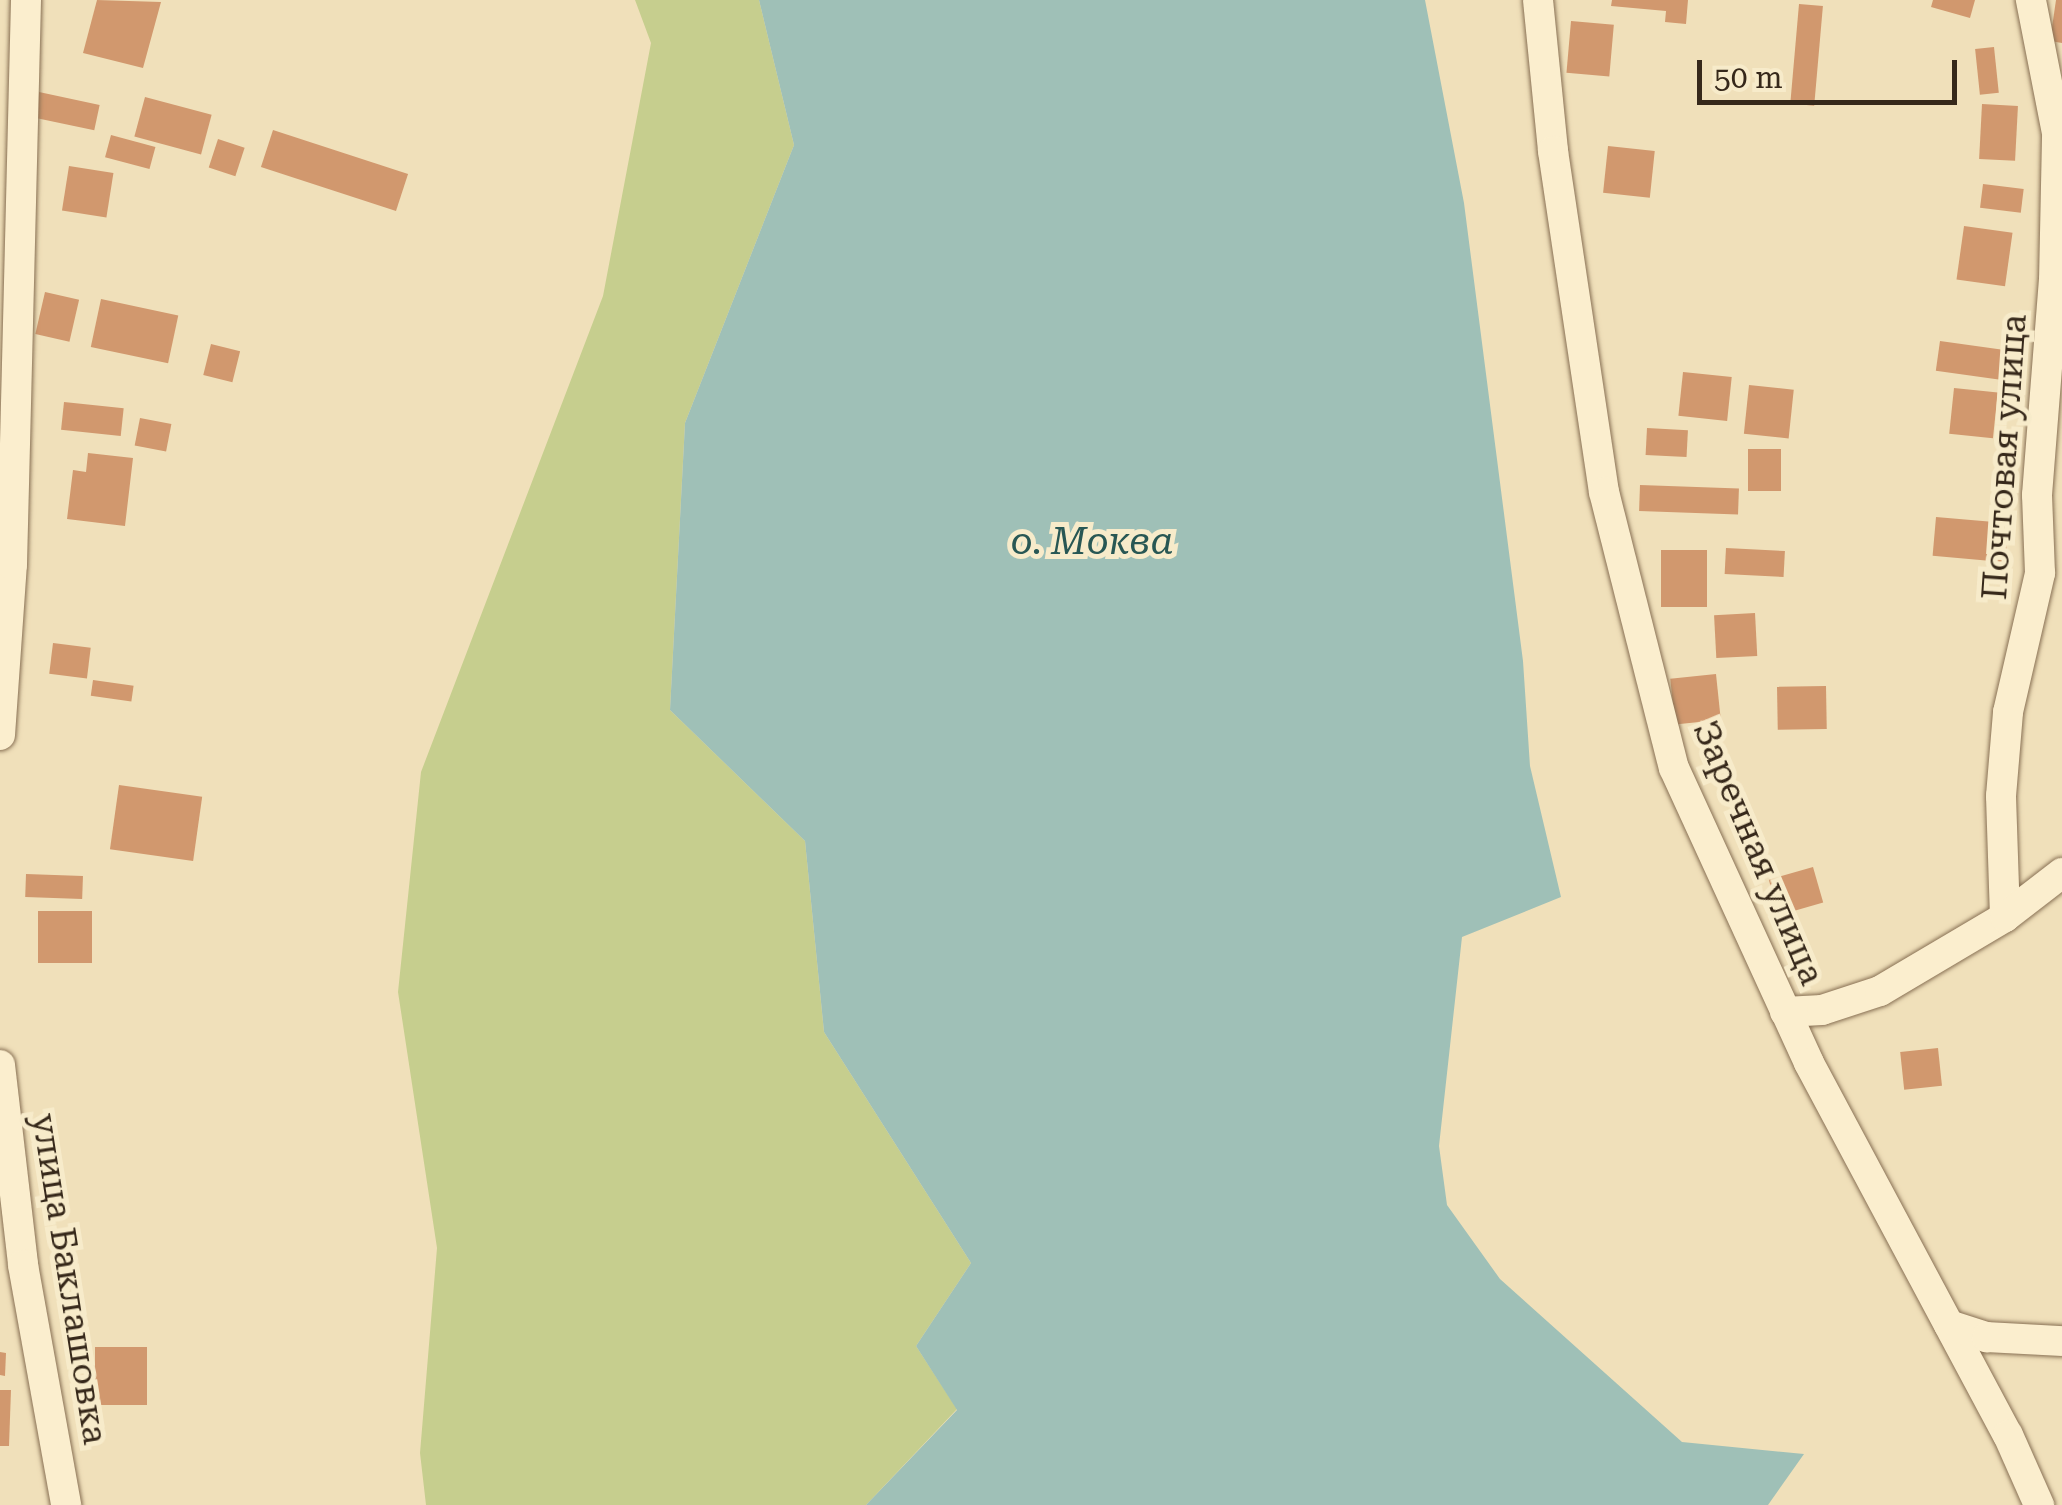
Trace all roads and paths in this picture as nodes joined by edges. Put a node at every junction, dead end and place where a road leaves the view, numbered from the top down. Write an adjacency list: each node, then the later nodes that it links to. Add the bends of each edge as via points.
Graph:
1 (26, 0): 4 (street, via 12,565)
2 (1538, 0): 7 (street, Заречная улица, via 1553,151 1604,492 1674,768)
3 (2031, 0): 6 (street, Почтовая улица, via 2056,133 2054,281 2038,495 2040,573 2008,712 2001,796)
4 (0, 735)
5 (2062, 873): 6 (street)
6 (2005, 918): 7 (street, via 1880,991 1822,1010)
7 (1785, 1012): 9 (street, Заречная улица)
8 (0, 1065): 11 (street, улица Баклашовка, via 23,1265)
9 (1949, 1325): 10 (street, via 1988,1337); 12 (street, Заречная улица)
10 (2062, 1340)
11 (66, 1505)
12 (2039, 1505)

